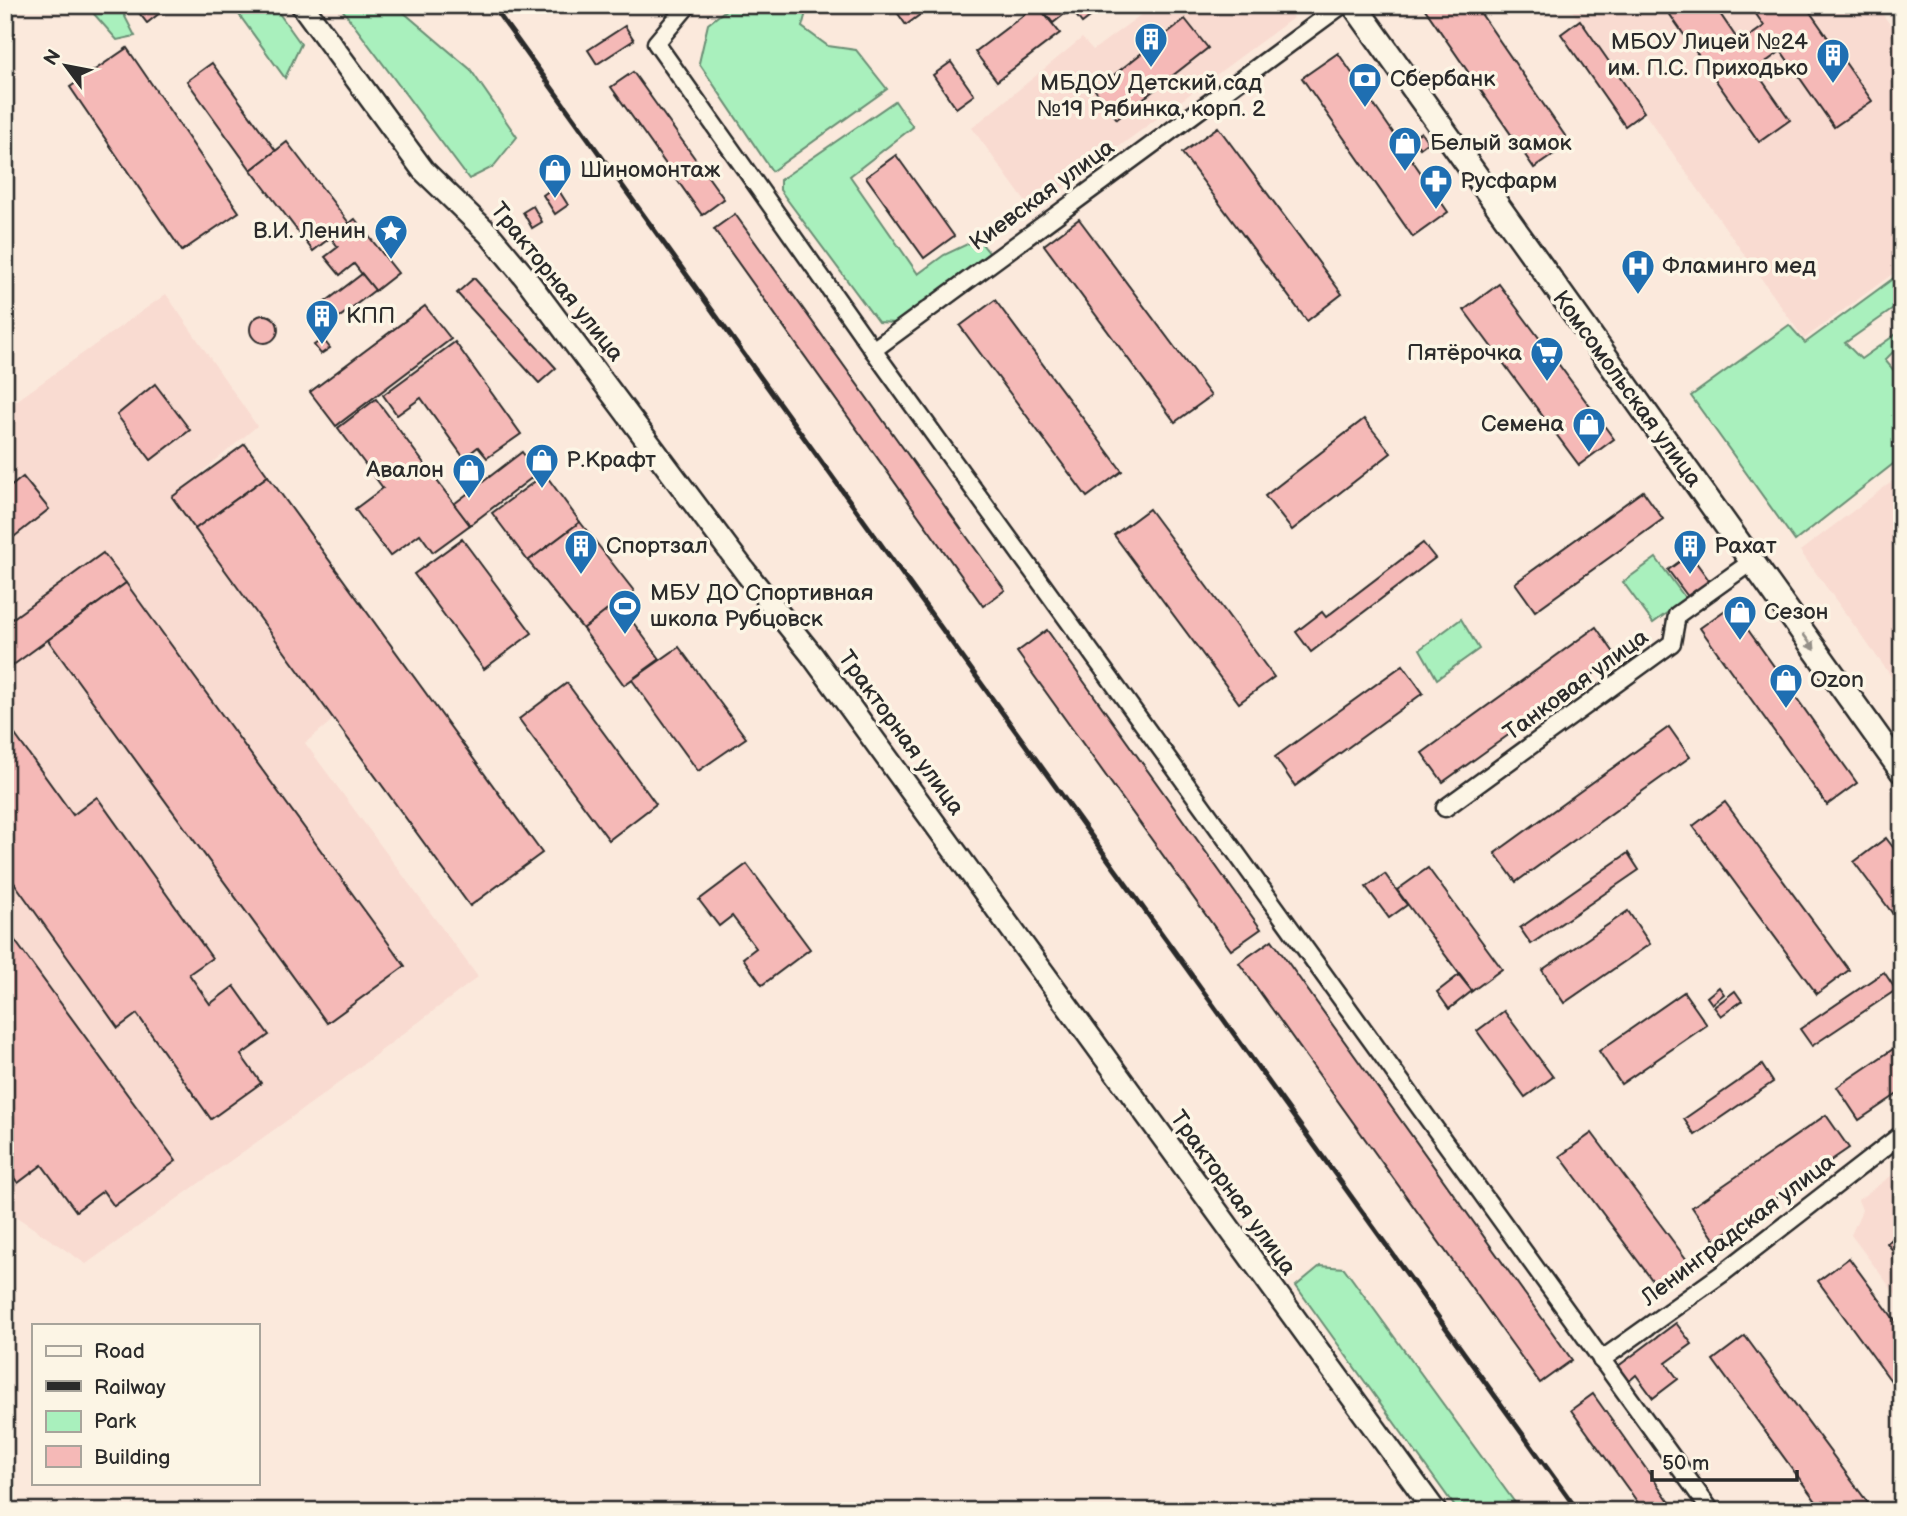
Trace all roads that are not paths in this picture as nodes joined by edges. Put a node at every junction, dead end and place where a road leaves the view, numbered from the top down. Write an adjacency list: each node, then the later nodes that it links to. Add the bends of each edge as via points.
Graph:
1 (302, 5): 11 (street, Тракторная улица, via 424,170 524,276 812,655)
2 (688, 5): 5 (street, via 656,43)
3 (1342, 5): 5 (street, Киевская улица)
4 (1354, 5): 6 (main road, Комсомольская улица)
5 (873, 350): 10 (street)
6 (1751, 562): 7 (main road, Комсомольская улица, one-way to 7); 8 (street, Танковая улица, via 1677,615 1672,643)
7 (1902, 771)
8 (1445, 808)
9 (1902, 1134): 10 (street, Ленинградская улица, via 1723,1273)
10 (1601, 1360): 12 (street)
11 (1435, 1511)
12 (1711, 1511)

